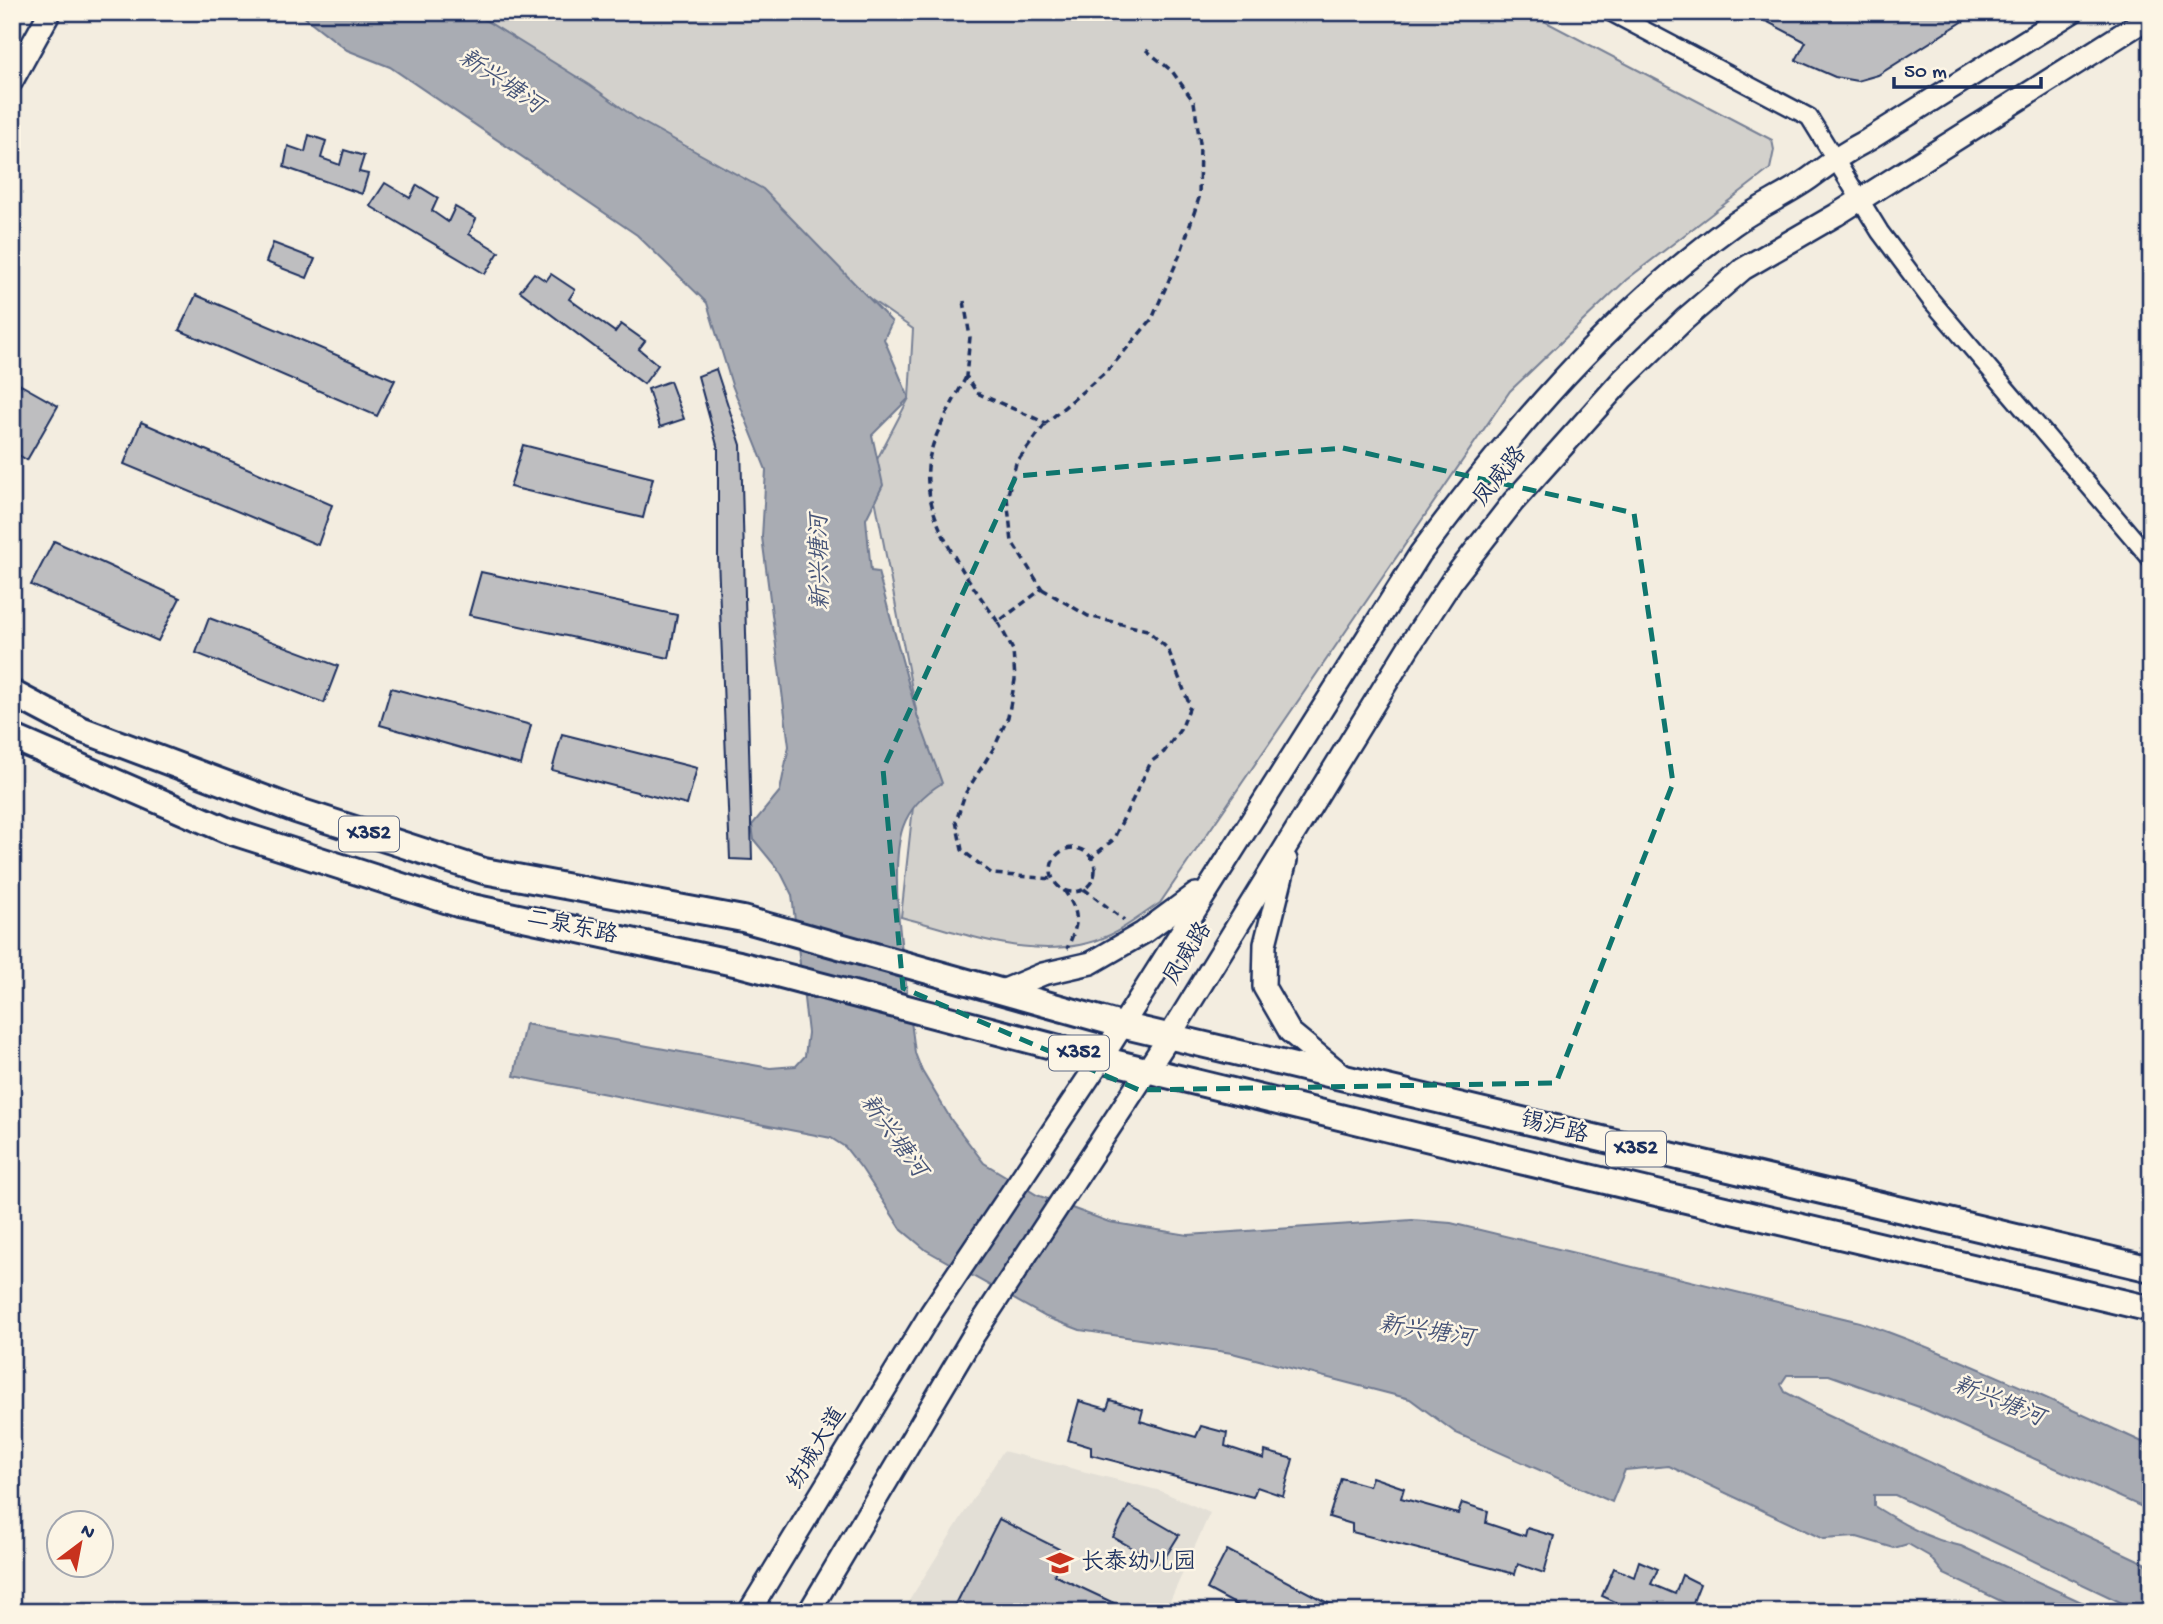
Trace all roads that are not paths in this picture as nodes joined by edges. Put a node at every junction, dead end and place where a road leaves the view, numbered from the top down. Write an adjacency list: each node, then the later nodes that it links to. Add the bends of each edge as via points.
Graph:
1 (50, 12): 5 (main road)
2 (1610, 12): 6 (street, via 1809,117)
3 (2072, 12): 6 (main road, 凤威路)
4 (2151, 16): 7 (main road, 凤威路)
5 (12, 81)
6 (1833, 158): 7 (street); 12 (main road, 凤威路, via 1811,177 1734,224 1665,279 1524,424 1467,490 1420,554)
7 (1858, 198): 8 (street, via 1930,299); 11 (main road, 凤威路, via 1743,269 1685,319 1570,436 1453,579)
8 (2151, 559)
9 (12, 694): 13 (main road, 二泉东路 / X352, via 80,729 484,872 743,919)
10 (12, 737): 16 (main road, 二泉东路 / X352, via 226,830 458,904 739,964)
11 (1291, 839): 15 (main road, 凤威路); 18 (main road, via 1265,944 1264,987 1290,1032)
12 (1214, 879): 13 (main road, via 1174,913 1091,963); 14 (main road, 凤威路)
13 (1003, 991): 14 (main road, 二泉东路 / X352)
14 (1121, 1025): 15 (main road, 锡沪路 / X352); 16 (main road, 凤威路)
15 (1169, 1037): 17 (main road, 凤威路); 18 (main road, 锡沪路 / X352)
16 (1101, 1059): 17 (main road, 二泉东路 / X352); 19 (main road, 凤威路)
17 (1147, 1069): 21 (main road, 锡沪路 / X352); 23 (main road, 凤威路, via 973,1336)
18 (1348, 1080): 20 (main road, 锡沪路 / X352)
19 (1044, 1141): 22 (main road, 纺城大道, via 931,1313)
20 (2151, 1269)
21 (2151, 1309)
22 (749, 1612)
23 (809, 1612)

